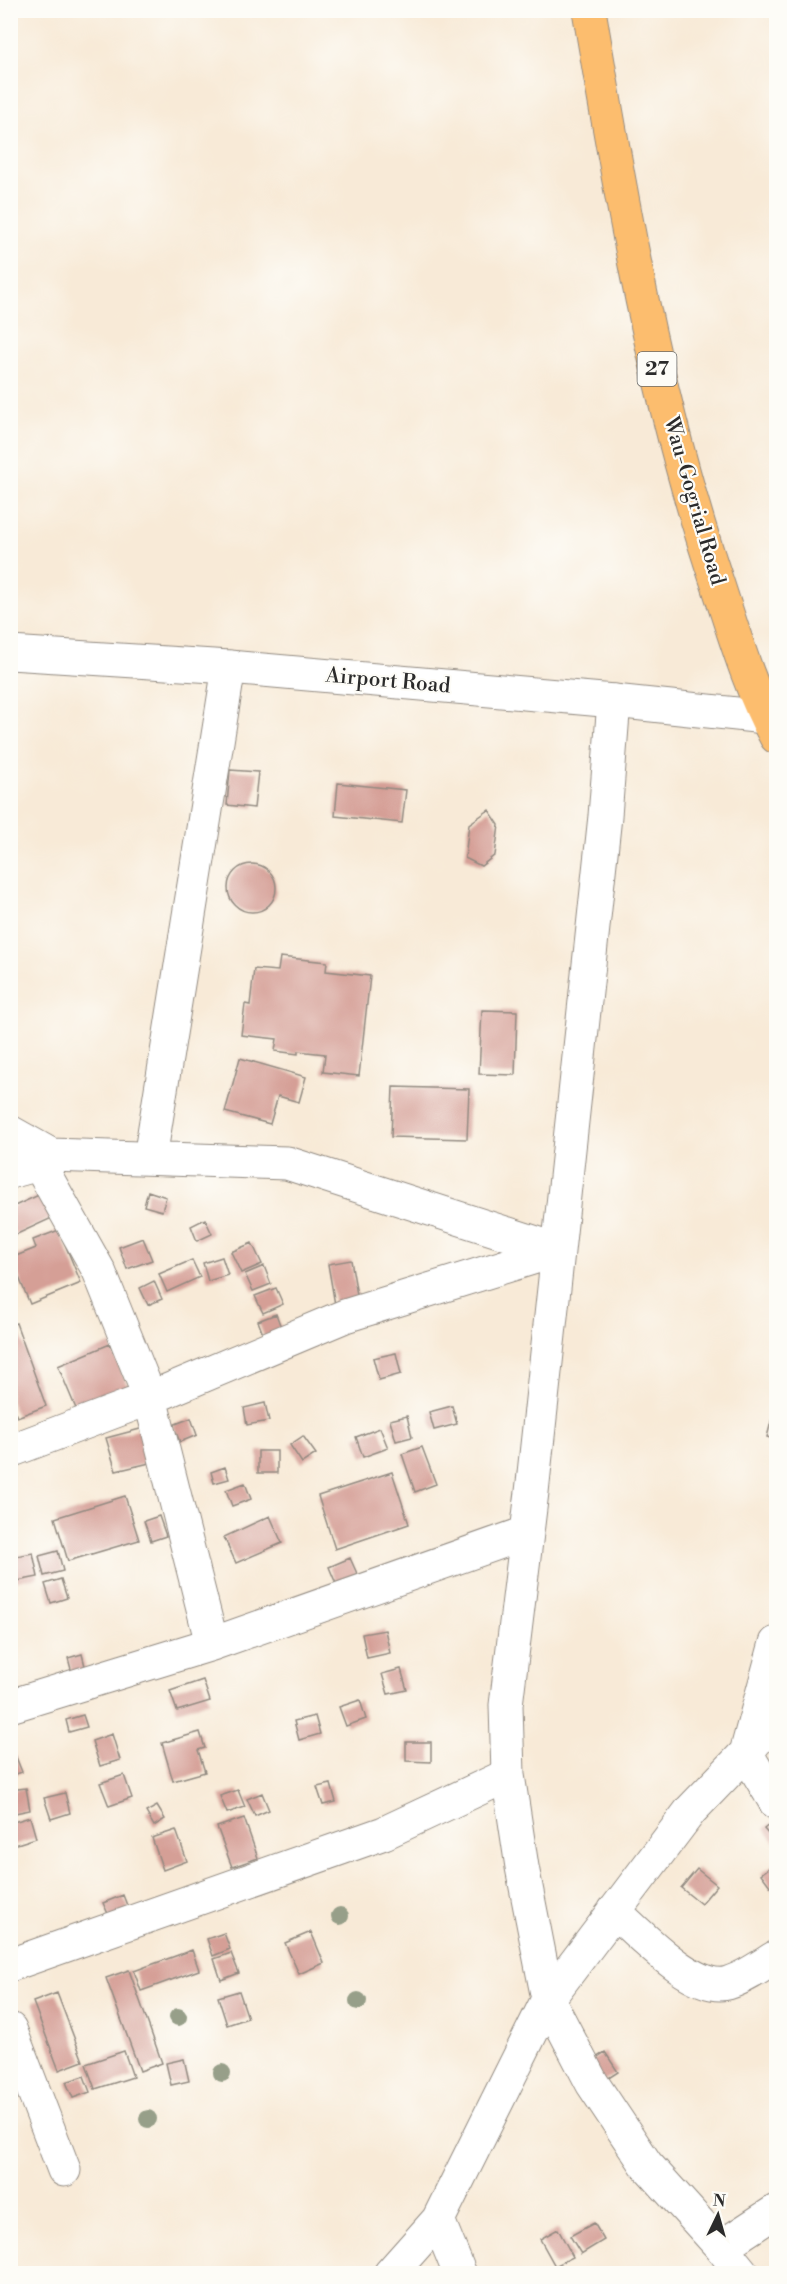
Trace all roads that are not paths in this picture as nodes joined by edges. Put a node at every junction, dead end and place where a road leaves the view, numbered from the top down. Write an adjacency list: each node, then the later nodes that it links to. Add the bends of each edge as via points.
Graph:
1 (589, 10): 5 (main road, Wau-Gogrial Road / 27, via 651,347 693,510 753,689)
2 (10, 653): 3 (street, Airport Road)
3 (229, 668): 4 (street, Airport Road); 7 (street)
4 (614, 701): 5 (street, Airport Road); 9 (street)
5 (771, 727)
6 (10, 1132): 8 (street)
7 (150, 1158): 8 (street); 9 (street, via 287,1163)
8 (34, 1164): 10 (street, via 99,1271)
9 (558, 1250): 10 (street, via 345,1316); 12 (street)
10 (150, 1398): 11 (street); 13 (street)
11 (10, 1451)
12 (526, 1533): 13 (street); 18 (street, via 506,1705)
13 (212, 1644): 15 (street)
14 (777, 1644): 17 (street)
15 (10, 1706)
16 (777, 1716): 17 (street)
17 (746, 1753): 19 (street); 20 (street, via 691,1810)
18 (508, 1775): 22 (street, via 384,1833); 23 (street)
19 (777, 1803)
20 (614, 1911): 21 (street, via 685,1973 708,1983 725,1984); 23 (street)
21 (777, 1957)
22 (10, 1965)
23 (548, 1999): 27 (street); 28 (street, via 592,2083 646,2164)
24 (10, 2029): 25 (street)
25 (64, 2170)
26 (777, 2211): 28 (street)
27 (438, 2220): 29 (street); 30 (street)
28 (722, 2247): 31 (street)
29 (390, 2274)
30 (460, 2274)
31 (743, 2274)

